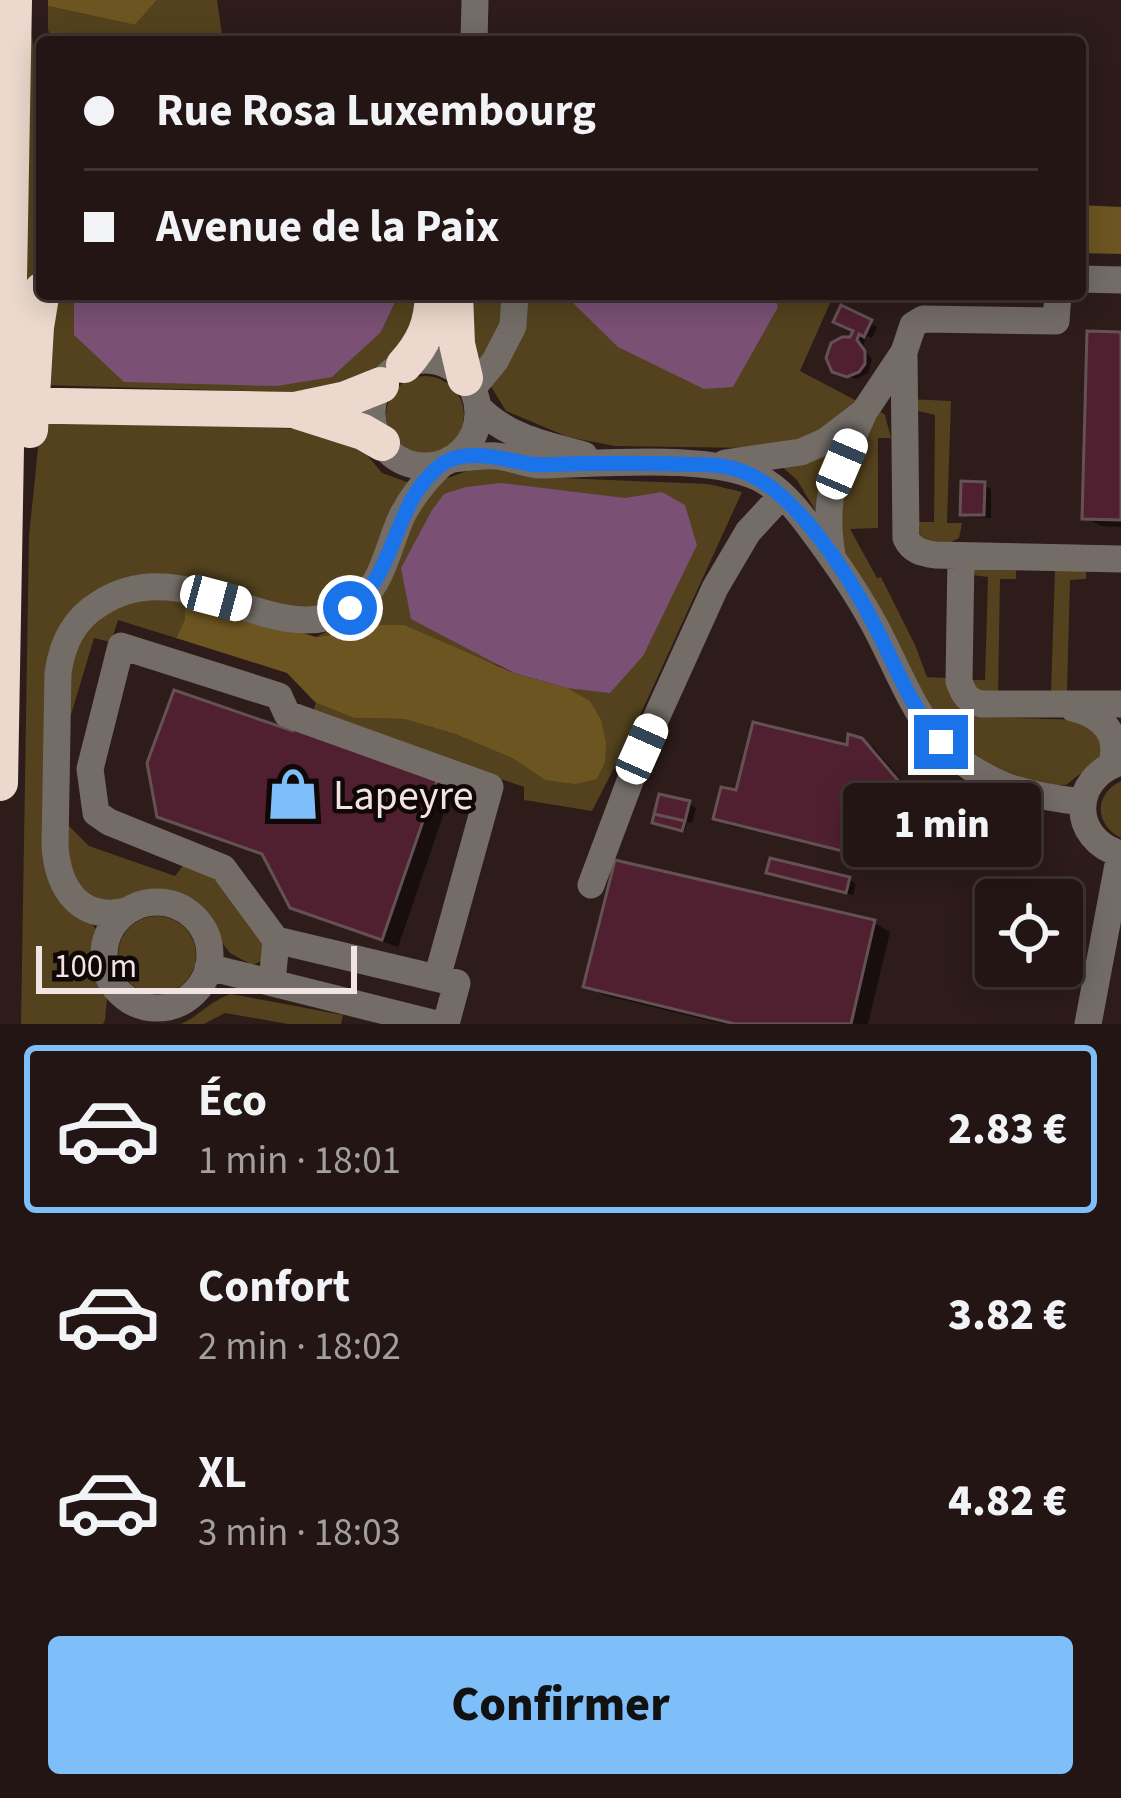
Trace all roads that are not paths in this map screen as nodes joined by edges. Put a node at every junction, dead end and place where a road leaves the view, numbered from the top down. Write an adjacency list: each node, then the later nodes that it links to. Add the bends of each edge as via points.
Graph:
1 (14, 0): 13 (highway)
2 (32, 0): 4 (highway)
3 (475, 0): 5 (street)
4 (40, 36)
5 (474, 36)
6 (1086, 279): 7 (street)
7 (1121, 280)
8 (38, 300): 13 (highway)
9 (432, 300): 15 (highway, via 424,338)
10 (455, 300): 16 (highway)
11 (515, 300): 16 (street, via 514,326)
12 (1058, 300): 14 (street, via 1056,321 923,319)
13 (21, 348): 31 (highway)
14 (904, 352): 19 (street); 25 (street, via 906,538 925,553)
15 (392, 375): 16 (street, via 418,361 440,362); 18 (highway, via 360,395); 20 (street, via 374,399)
16 (472, 391): 21 (street, via 478,421 471,440); 22 (street, via 505,429)
17 (0, 405): 18 (highway)
18 (294, 410): 20 (highway)
19 (864, 412): 23 (street, via 801,452); 26 (street, via 831,487)
20 (382, 443): 21 (street, via 420,466)
21 (447, 461): 22 (street); 35 (street, via 413,496 371,587 339,613 295,619 153,585 112,596 74,627 58,674 58,866 83,907)
22 (612, 463): 23 (street)
23 (710, 465): 24 (street, via 755,476)
24 (782, 495): 26 (street); 34 (street, via 715,588)
25 (961, 556): 27 (street); 29 (street, via 964,695 983,704)
26 (833, 559): 32 (street, via 941,742 1006,786)
27 (1121, 559)
28 (1121, 704): 29 (street)
29 (1058, 705): 30 (street, via 1106,725)
30 (1116, 764): 32 (street, via 1093,780)
31 (0, 783)
32 (1083, 802): 33 (street, via 1090,833)
33 (1120, 854): 42 (street)
34 (591, 885)
35 (127, 911): 37 (street, via 152,902 184,909 205,934); 40 (street, via 109,932 104,958)
36 (276, 940): 38 (street); 38 (street, via 223,868 96,813 90,769 121,646 279,696 287,714 490,787); 39 (street)
37 (208, 967): 39 (street); 40 (street, via 184,1000)
38 (437, 978): 41 (street, via 457,983)
39 (272, 983): 41 (street)
40 (125, 1013)
41 (442, 1024)
42 (1088, 1024)

